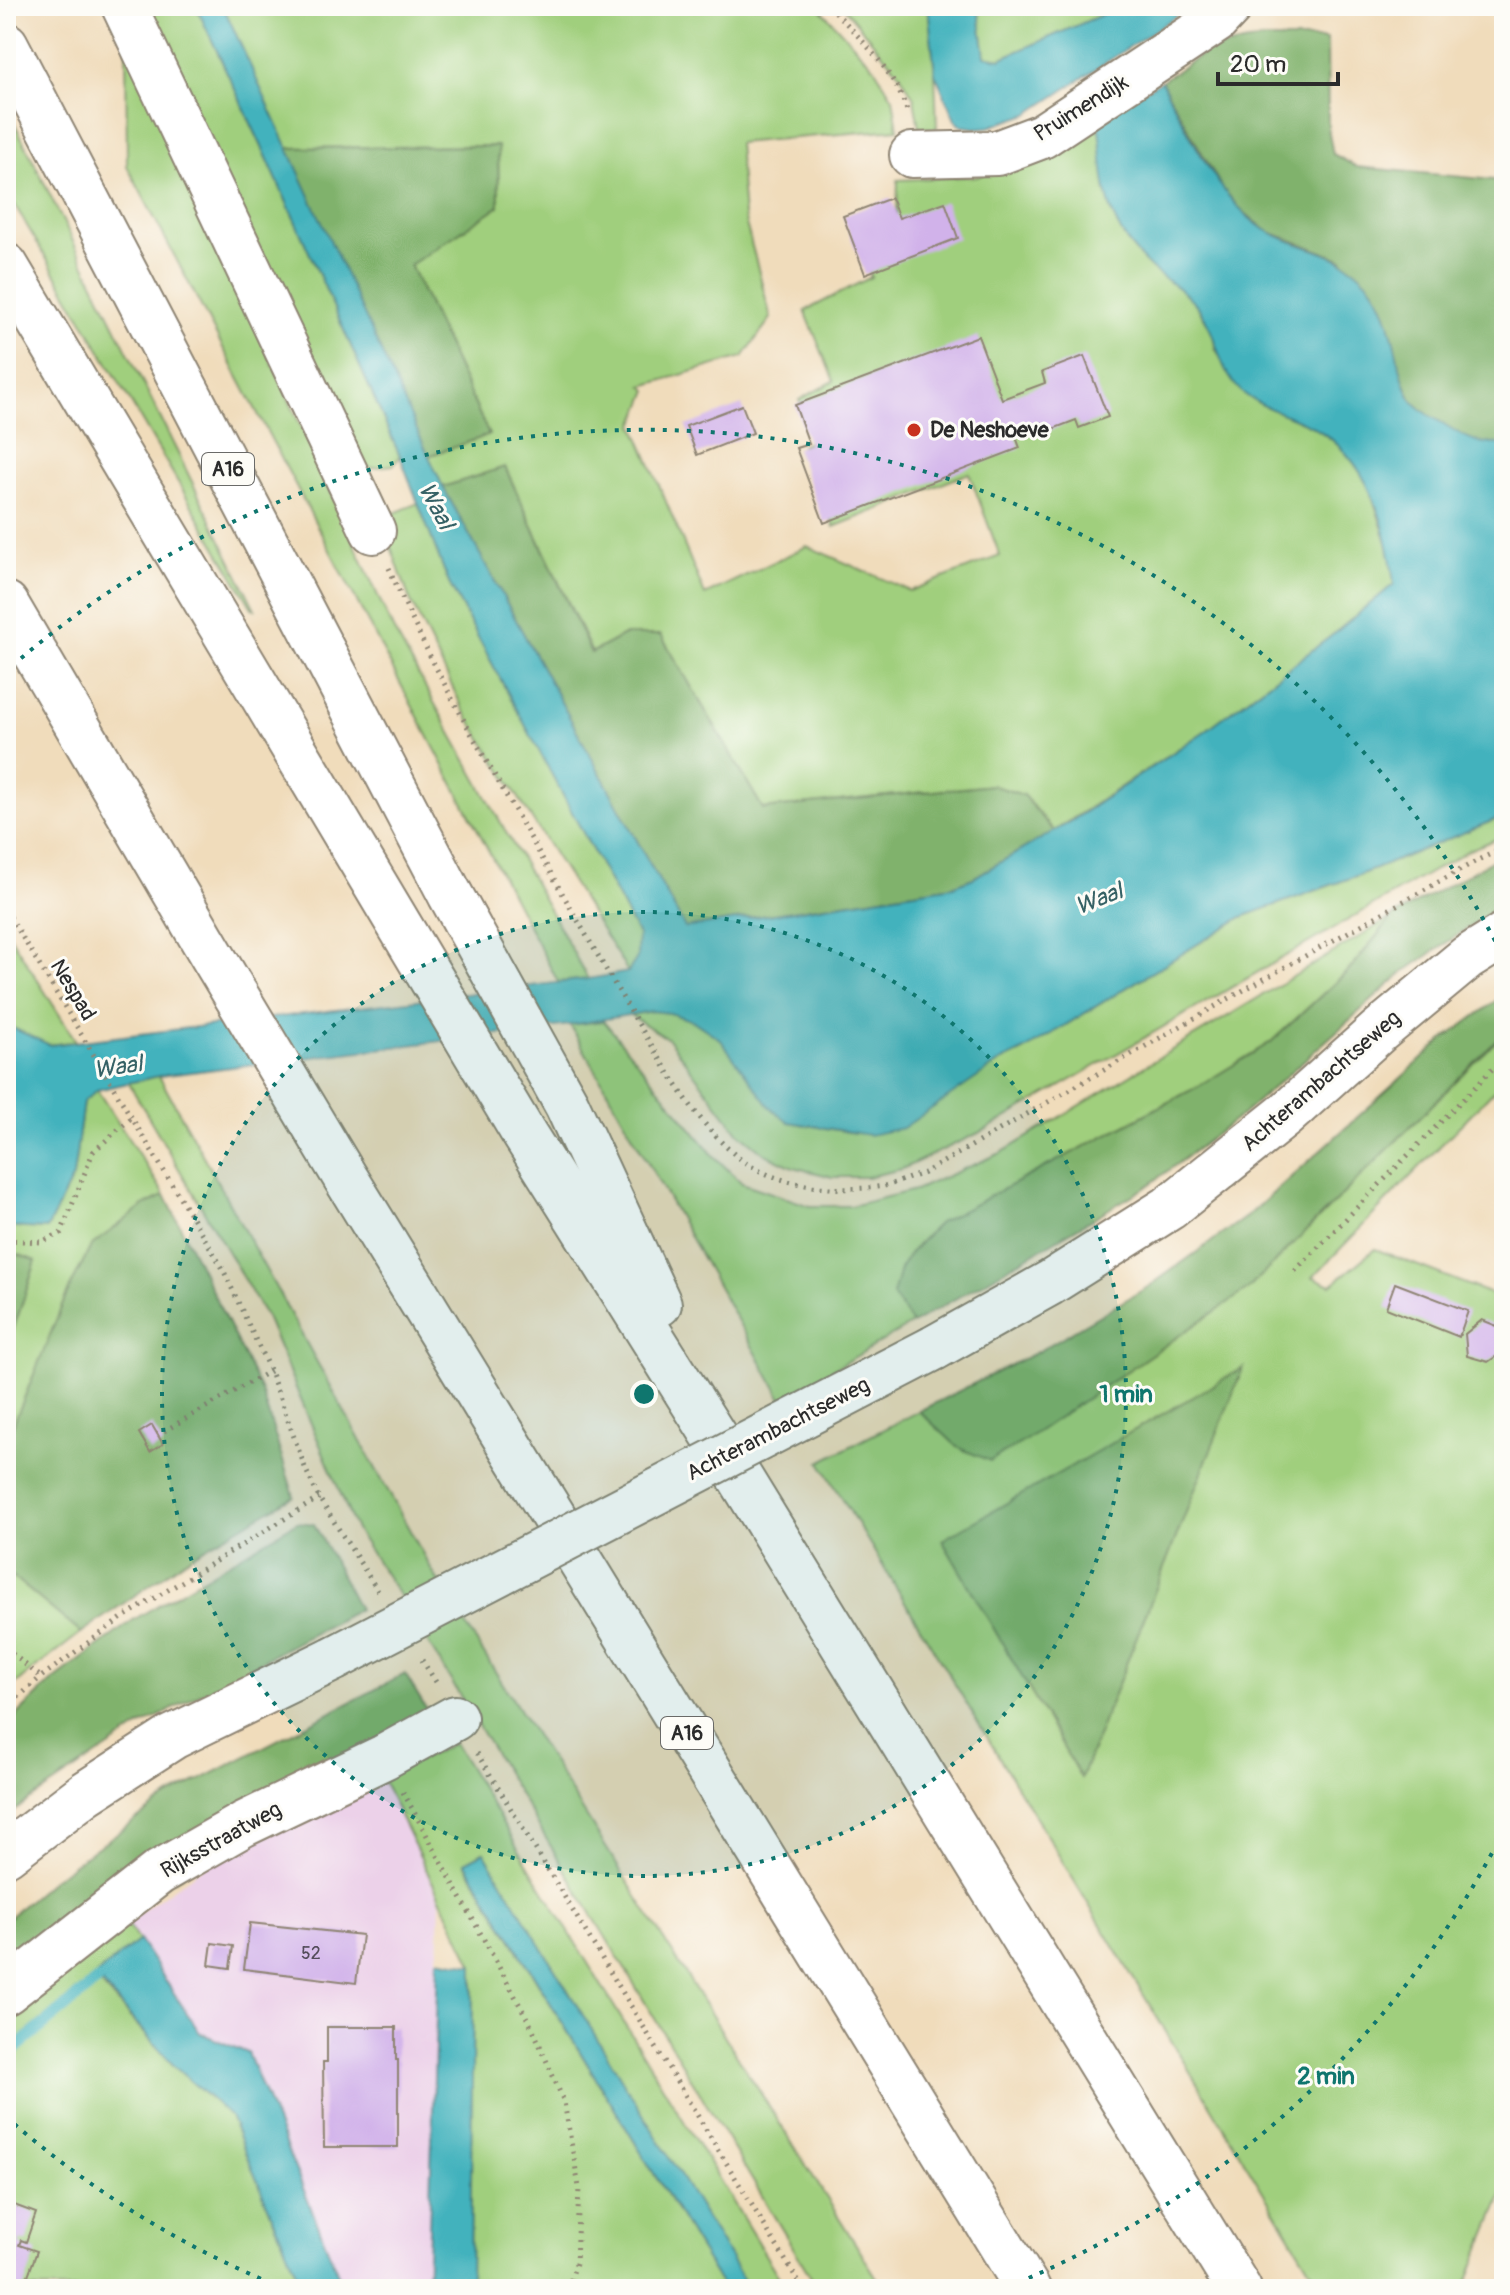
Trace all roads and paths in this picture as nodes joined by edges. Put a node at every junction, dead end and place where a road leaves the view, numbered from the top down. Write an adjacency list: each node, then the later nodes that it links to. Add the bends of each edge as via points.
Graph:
1 (124, 6): 7 (main road)
2 (830, 6): 5 (path, via 888,70 902,94)
3 (1230, 6): 5 (main road, Pruimendijk, via 1216,21 1042,136 997,153)
4 (6, 45): 19 (main road, A16, via 450,894 567,1105)
5 (912, 155)
6 (6, 266): 19 (main road, A16, via 521,1129)
7 (373, 531): 9 (path, via 463,718 633,1017 708,1128 740,1159 768,1175 844,1188 884,1185 924,1173)
8 (6, 604): 31 (main road, A16, via 345,1177)
9 (1504, 848)
10 (6, 910): 13 (path, Nespad)
11 (1504, 935): 26 (main road, Achterambachtseweg, bridge, via 1467,958 1169,1208 1050,1283 934,1348 173,1737 86,1793)
12 (1504, 1057): 16 (path)
13 (113, 1086)
14 (131, 1118): 15 (path, via 93,1152 61,1233 41,1242)
15 (6, 1240)
16 (1295, 1271)
17 (270, 1371): 18 (path)
18 (157, 1435)
19 (731, 1463): 32 (main road, A16)
20 (319, 1498): 22 (path, via 122,1618)
21 (6, 1649): 22 (path)
22 (41, 1677): 23 (path)
23 (6, 1708)
24 (455, 1718): 25 (main road, Rijksstraatweg)
25 (384, 1757): 27 (main road, Rijksstraatweg, via 244,1824 158,1873); 30 (path, via 533,2029 564,2102 579,2187 576,2263)
26 (6, 1854)
27 (6, 1992)
28 (6, 2278): 29 (path)
29 (17, 2289)
30 (568, 2289)
31 (1028, 2289)
32 (1239, 2289)

